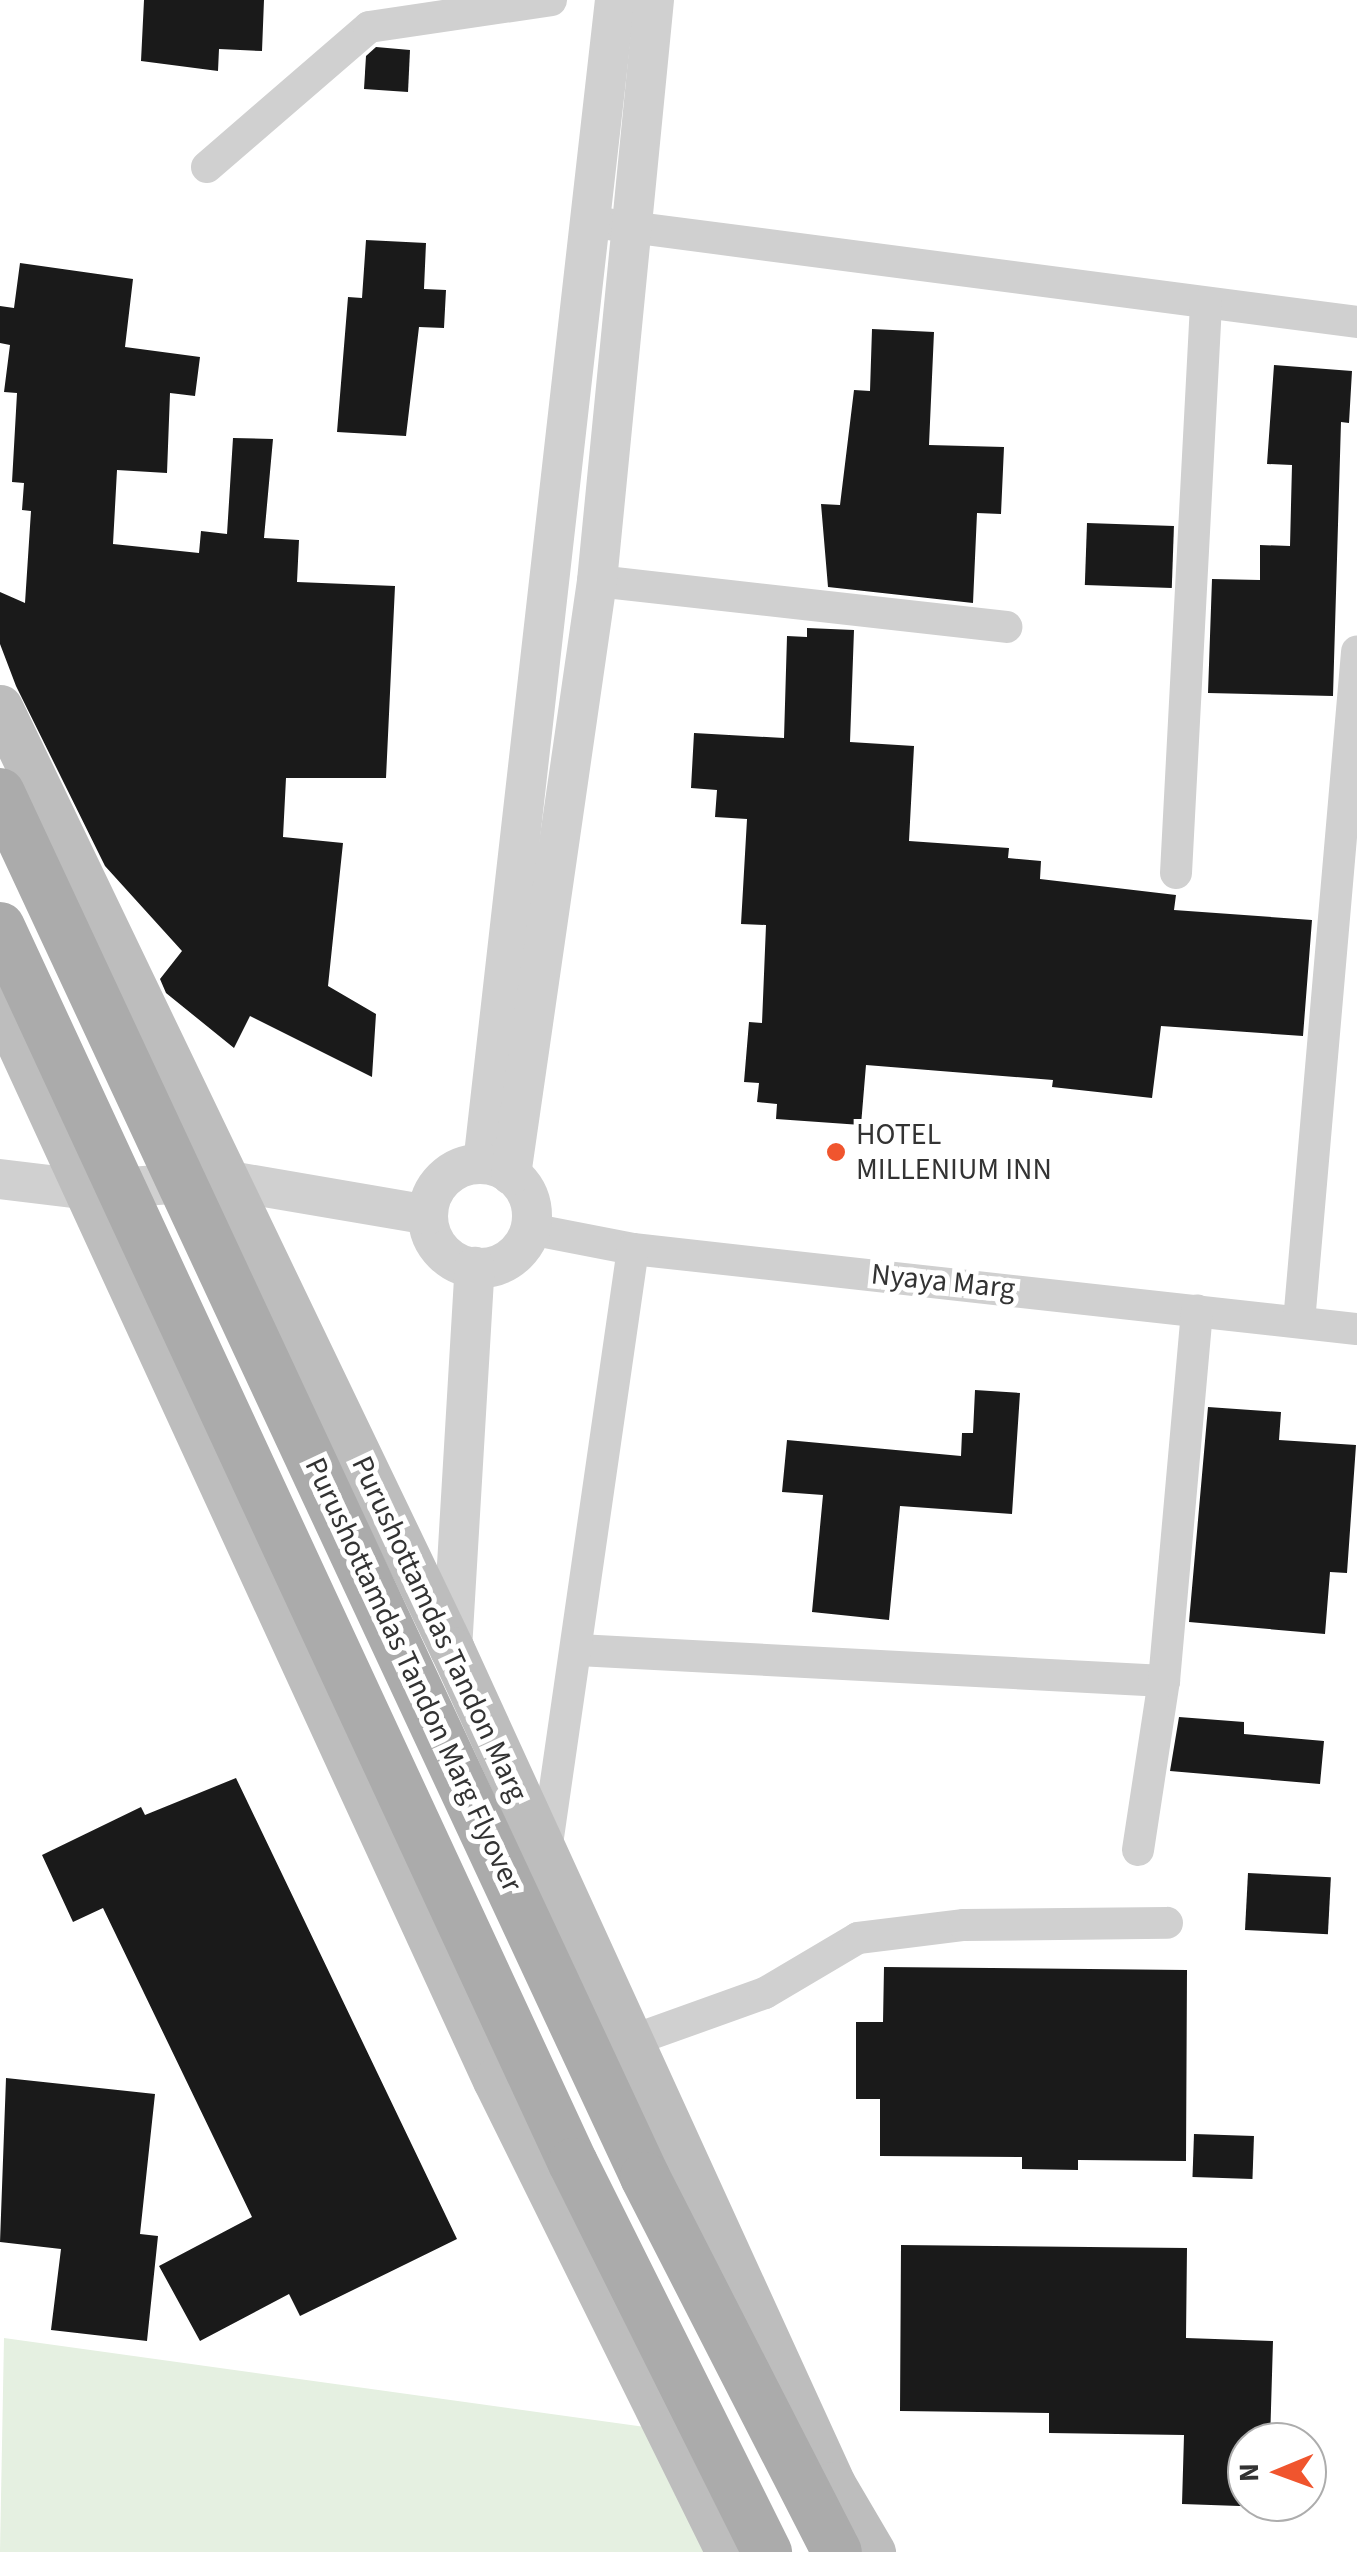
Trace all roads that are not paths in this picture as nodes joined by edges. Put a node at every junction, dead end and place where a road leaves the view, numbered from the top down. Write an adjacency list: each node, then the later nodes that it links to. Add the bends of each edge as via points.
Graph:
1 (551, 0): 4 (street, via 369,27)
2 (615, 0): 5 (street)
3 (654, 0): 5 (street)
4 (207, 166)
5 (610, 224): 6 (street); 8 (street); 16 (street)
6 (1206, 304): 7 (street); 13 (street)
7 (1357, 322)
8 (597, 582): 9 (street); 16 (street)
9 (1006, 627)
10 (1357, 652): 25 (street)
11 (0, 707): 18 (main road, Purushottamdas Tandon Marg)
12 (0, 793): 36 (main road, Purushottamdas Tandon Marg Flyover, bridge, via 645,2177)
13 (1176, 873)
14 (0, 927): 35 (main road, Purushottamdas Tandon Marg Flyover, bridge, via 573,2163)
15 (0, 1002): 19 (main road)
16 (497, 1169): 20 (street, via 439,1184); 21 (street, via 529,1200)
17 (0, 1179): 19 (street)
18 (224, 1180): 19 (street); 20 (street); 27 (main road, Purushottamdas Tandon Marg)
19 (90, 1190): 34 (main road, via 495,2080)
20 (428, 1215): 23 (street, via 441,1250)
21 (530, 1230): 22 (street, Nyaya Marg); 23 (street, via 503,1262)
22 (632, 1249): 24 (street, Nyaya Marg); 28 (street)
23 (475, 1267): 27 (street)
24 (1197, 1310): 25 (street, Nyaya Marg); 29 (street)
25 (1299, 1322): 26 (street, Nyaya Marg)
26 (1357, 1329)
27 (452, 1649): 31 (main road, Purushottamdas Tandon Marg)
28 (578, 1650): 29 (street); 31 (street)
29 (1164, 1681): 30 (street)
30 (1138, 1850)
31 (545, 1858): 33 (main road, Purushottamdas Tandon Marg)
32 (1167, 1924): 33 (street, via 964,1925 858,1938 765,1993)
33 (628, 2042): 37 (main road, Purushottamdas Tandon Marg, via 832,2484)
34 (728, 2552)
35 (767, 2552)
36 (837, 2552)
37 (873, 2552)

